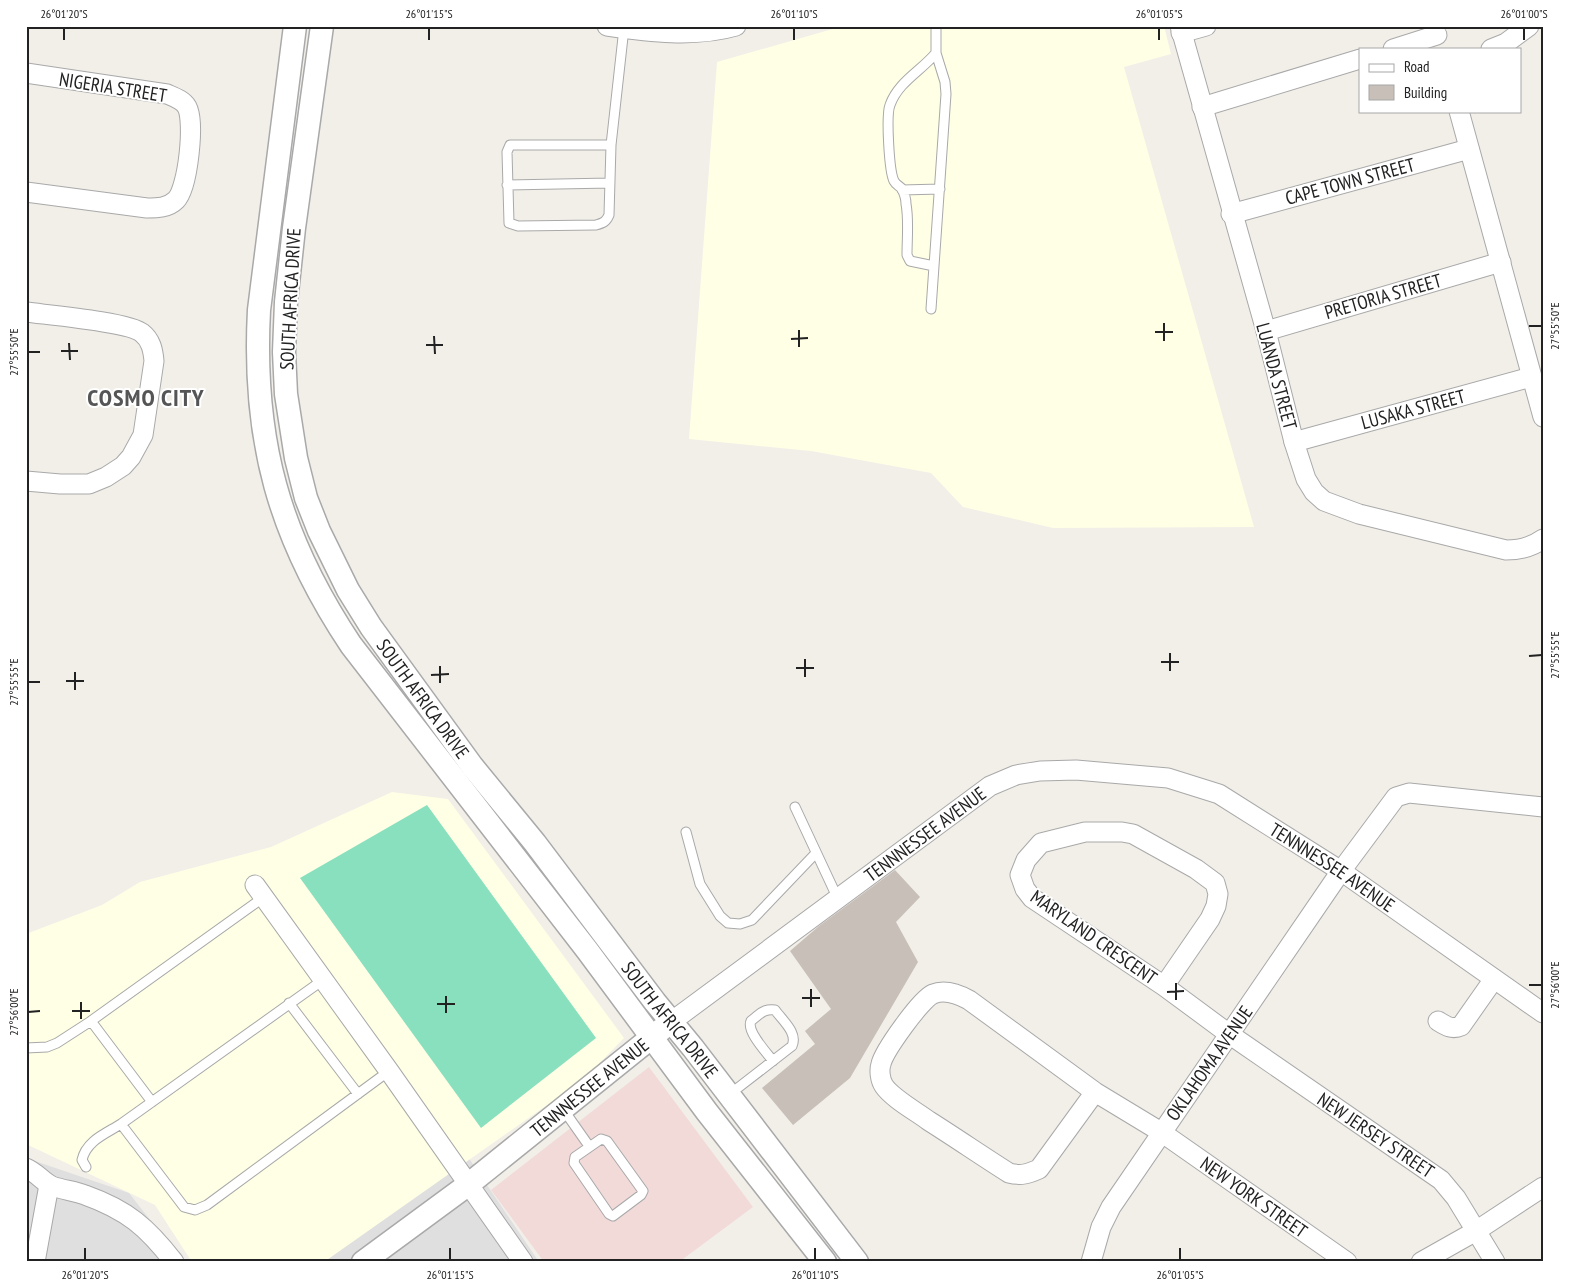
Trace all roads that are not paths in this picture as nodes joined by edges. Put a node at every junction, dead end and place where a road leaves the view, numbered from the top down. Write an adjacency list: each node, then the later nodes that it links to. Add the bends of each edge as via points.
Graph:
1 (295, 26): 51 (street, SOUTH AFRICA DRIVE, via 257,345 260,411 288,529 318,593 351,645)
2 (322, 26): 49 (street, SOUTH AFRICA DRIVE, via 294,228 284,352 290,425 306,498 333,561 371,627 472,766)
3 (736, 26): 7 (street, via 723,30 670,33)
4 (936, 26): 12 (lane)
5 (1206, 26): 8 (street)
6 (1529, 26): 11 (street)
7 (616, 27): 17 (lane)
8 (1181, 30): 15 (street, LUANDA STREET)
9 (1438, 37): 10 (street)
10 (1397, 48)
11 (1493, 48)
12 (936, 53): 21 (lane, via 946,94); 22 (lane, via 900,88 890,106 890,165 894,182)
13 (1359, 59): 15 (street)
14 (26, 73): 23 (street, NIGERIA STREET, via 167,94 186,106 190,120 182,194 164,207 147,208)
15 (1202, 107): 24 (street, LUANDA STREET)
16 (1459, 112): 18 (street)
17 (611, 145): 19 (lane); 20 (lane, via 512,144 506,152)
18 (1469, 149): 24 (street, CAPE TOWN STREET); 25 (street)
19 (610, 183): 20 (lane); 20 (lane, via 607,220 596,225 511,225)
20 (507, 185)
21 (940, 189): 22 (lane); 26 (lane)
22 (902, 190): 26 (lane, via 906,204 907,255 910,261)
23 (26, 192)
24 (1231, 214): 29 (street, LUANDA STREET)
25 (1501, 262): 29 (street, PRETORIA STREET); 30 (street)
26 (934, 266): 27 (lane)
27 (931, 309)
28 (26, 312): 33 (street, via 136,329 148,339 154,360 143,435 123,466 89,484)
29 (1266, 331): 32 (street, LUANDA STREET)
30 (1531, 377): 31 (street); 32 (street, LUSAKA STREET)
31 (1543, 417)
32 (1294, 442): 34 (street, LUANDA STREET, via 1306,479 1314,492 1336,506 1506,550 1526,548)
33 (26, 481)
34 (1543, 539)
35 (795, 807): 38 (lane)
36 (1543, 807): 39 (street, OKLAHOMA AVENUE, via 1409,793 1396,797)
37 (686, 832): 38 (lane, via 700,884 728,923 752,920)
38 (816, 853): 41 (lane)
39 (1341, 871): 41 (street, TENNNESSEE AVENUE, via 1219,794 1192,784 1168,778 1076,770 1040,771 1016,775 990,786); 42 (street, TENNNESSEE AVENUE); 50 (street, OKLAHOMA AVENUE)
40 (259, 891): 43 (street); 47 (lane)
41 (838, 899): 49 (street, TENNNESSEE AVENUE)
42 (1494, 979): 46 (street, TENNNESSEE AVENUE); 48 (street, via 1461,1026 1446,1027)
43 (323, 980): 45 (lane); 54 (street)
44 (1164, 986): 44 (street, MARYLAND CRESCENT, via 1213,913 1218,894 1215,884 1196,869 1133,834 1085,832 1040,843 1026,860 1020,875 1028,894); 50 (street, MARYLAND CRESCENT)
45 (289, 1003): 56 (lane); 58 (lane)
46 (1543, 1013)
47 (92, 1021): 52 (lane, via 58,1043); 58 (lane)
48 (1438, 1021)
49 (671, 1022): 51 (street, TENNNESSEE AVENUE); 57 (street, SOUTH AFRICA DRIVE)
50 (1229, 1034): 61 (street, OKLAHOMA AVENUE); 68 (street, NEW JERSEY STREET, via 1441,1180)
51 (652, 1037): 59 (street, TENNNESSEE AVENUE); 73 (street, SOUTH AFRICA DRIVE)
52 (26, 1048)
53 (773, 1062): 53 (lane, via 795,1041 775,1010 768,1010 751,1021 750,1027); 57 (lane)
54 (389, 1072): 56 (lane); 65 (street)
55 (1095, 1092): 55 (street, NEW YORK STREET, via 1039,1169 1018,1175 1009,1173 903,1103 884,1086 880,1064 923,1001 932,994 956,993); 61 (street, NEW YORK STREET)
56 (358, 1094): 60 (lane, via 208,1205 195,1210 184,1207)
57 (729, 1095): 74 (street, SOUTH AFRICA DRIVE)
58 (152, 1102): 60 (lane)
59 (562, 1109): 62 (lane); 65 (street, TENNNESSEE AVENUE)
60 (121, 1124): 63 (lane, via 89,1144 82,1160)
61 (1161, 1132): 75 (street, OKLAHOMA AVENUE, via 1111,1206); 76 (street, NEW YORK STREET)
62 (588, 1146): 62 (lane, via 600,1138 607,1141 643,1191 615,1215 609,1214 574,1166 575,1156)
63 (86, 1167)
64 (26, 1168): 66 (street)
65 (469, 1184): 71 (street, TENNNESSEE AVENUE); 72 (street)
66 (49, 1185): 69 (street); 70 (street, via 85,1195 126,1214 150,1233)
67 (1543, 1187): 68 (street)
68 (1476, 1231): 77 (street); 78 (street, NEW JERSEY STREET)
69 (35, 1262)
70 (174, 1262)
71 (363, 1262)
72 (523, 1262)
73 (824, 1262)
74 (857, 1262)
75 (1091, 1262)
76 (1347, 1262)
77 (1421, 1262)
78 (1496, 1262)

